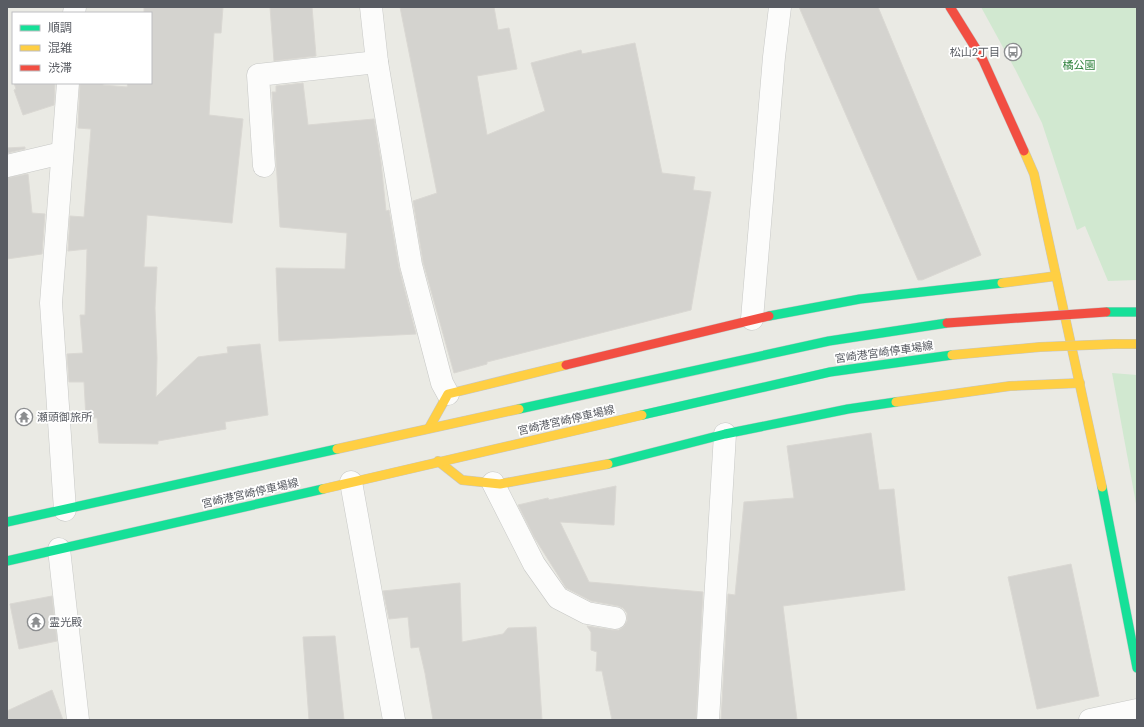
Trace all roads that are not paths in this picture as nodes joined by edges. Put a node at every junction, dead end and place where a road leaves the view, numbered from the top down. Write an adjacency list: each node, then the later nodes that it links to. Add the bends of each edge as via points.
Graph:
1 (371, 7): 4 (street)
2 (780, 7): 11 (street)
3 (950, 7): 9 (main road, via 983,60 1034,174)
4 (377, 62): 8 (street, via 258,75); 14 (street, via 411,266 442,383)
5 (68, 84): 6 (street)
6 (62, 153): 7 (street); 20 (street, via 51,303)
7 (7, 166)
8 (264, 166)
9 (1056, 276): 11 (main road, via 860,299); 13 (main road)
10 (1137, 312): 15 (main road, 宮崎港宮崎停車場線, bridge, via 947,323 829,341)
11 (752, 318): 14 (main road)
12 (1137, 344): 17 (main road, 宮崎港宮崎停車場線, bridge, via 1040,347 952,355 830,372)
13 (1080, 383): 16 (main road, via 1010,386 864,407); 25 (main road)
14 (448, 394): 15 (main road)
15 (429, 428): 20 (main road, 宮崎港宮崎停車場線)
16 (725, 434): 19 (main road, via 604,465 500,484); 29 (street)
17 (438, 461): 18 (main road, 宮崎港宮崎停車場線); 19 (main road, via 462,480)
18 (351, 482): 22 (main road, 宮崎港宮崎停車場線); 28 (street)
19 (493, 483): 24 (street, via 534,564 558,598 587,613)
20 (64, 510): 21 (main road, 宮崎港宮崎停車場線)
21 (7, 522)
22 (59, 549): 23 (main road, 宮崎港宮崎停車場線); 27 (street)
23 (7, 561)
24 (615, 618)
25 (1137, 668)
26 (1137, 710): 30 (street)
27 (78, 720)
28 (394, 720)
29 (708, 720)
30 (1090, 720)

